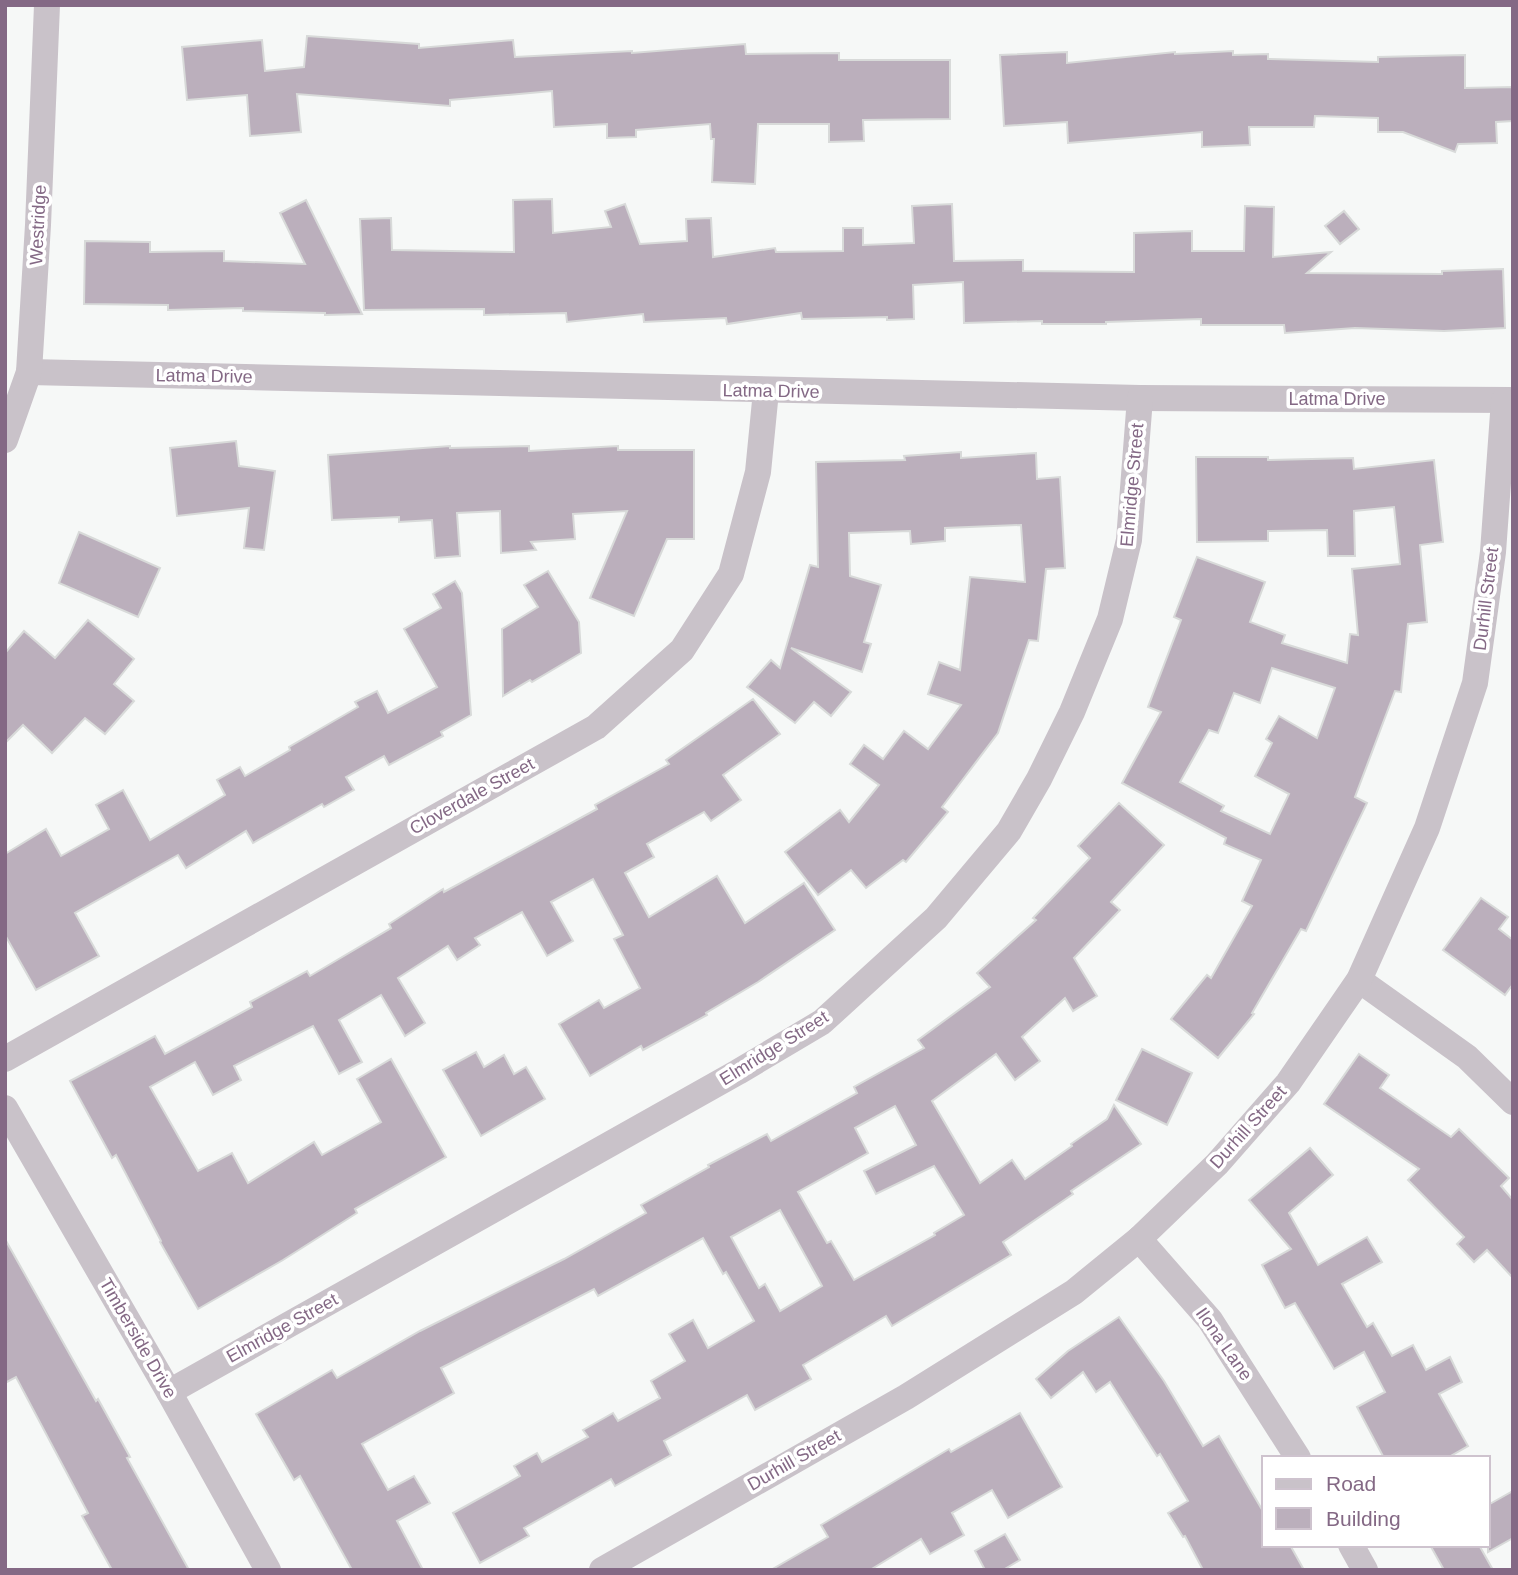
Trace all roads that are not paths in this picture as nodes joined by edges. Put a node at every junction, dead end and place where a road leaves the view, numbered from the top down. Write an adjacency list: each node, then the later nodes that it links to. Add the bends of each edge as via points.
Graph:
1 (47, 5): 2 (street, Westridge)
2 (29, 372): 3 (street, Latma Drive); 6 (street, Westridge)
3 (765, 391): 4 (street, Latma Drive); 8 (street, Cloverdale Street, via 758,472 731,574 682,649 596,727)
4 (1140, 398): 5 (street, Latma Drive); 12 (street, Elmridge Street, via 1129,540 1110,620 1072,712 1015,821 936,918 822,1022)
5 (1508, 400): 7 (street, Durhill Street, via 1475,683 1427,828)
6 (5, 440)
7 (1359, 981): 9 (street, via 1467,1057); 11 (street, Durhill Street, via 1288,1083 1217,1164)
8 (5, 1059)
9 (1513, 1102)
10 (5, 1108): 12 (street, Timberside Drive)
11 (1139, 1239): 13 (street, Ilona Lane, via 1210,1320); 16 (street, Durhill Street, via 1074,1292 1017,1329)
12 (169, 1392): 15 (street, Timberside Drive)
13 (1297, 1456)
14 (1351, 1547): 17 (street)
15 (268, 1570)
16 (602, 1570)
17 (1365, 1570)

